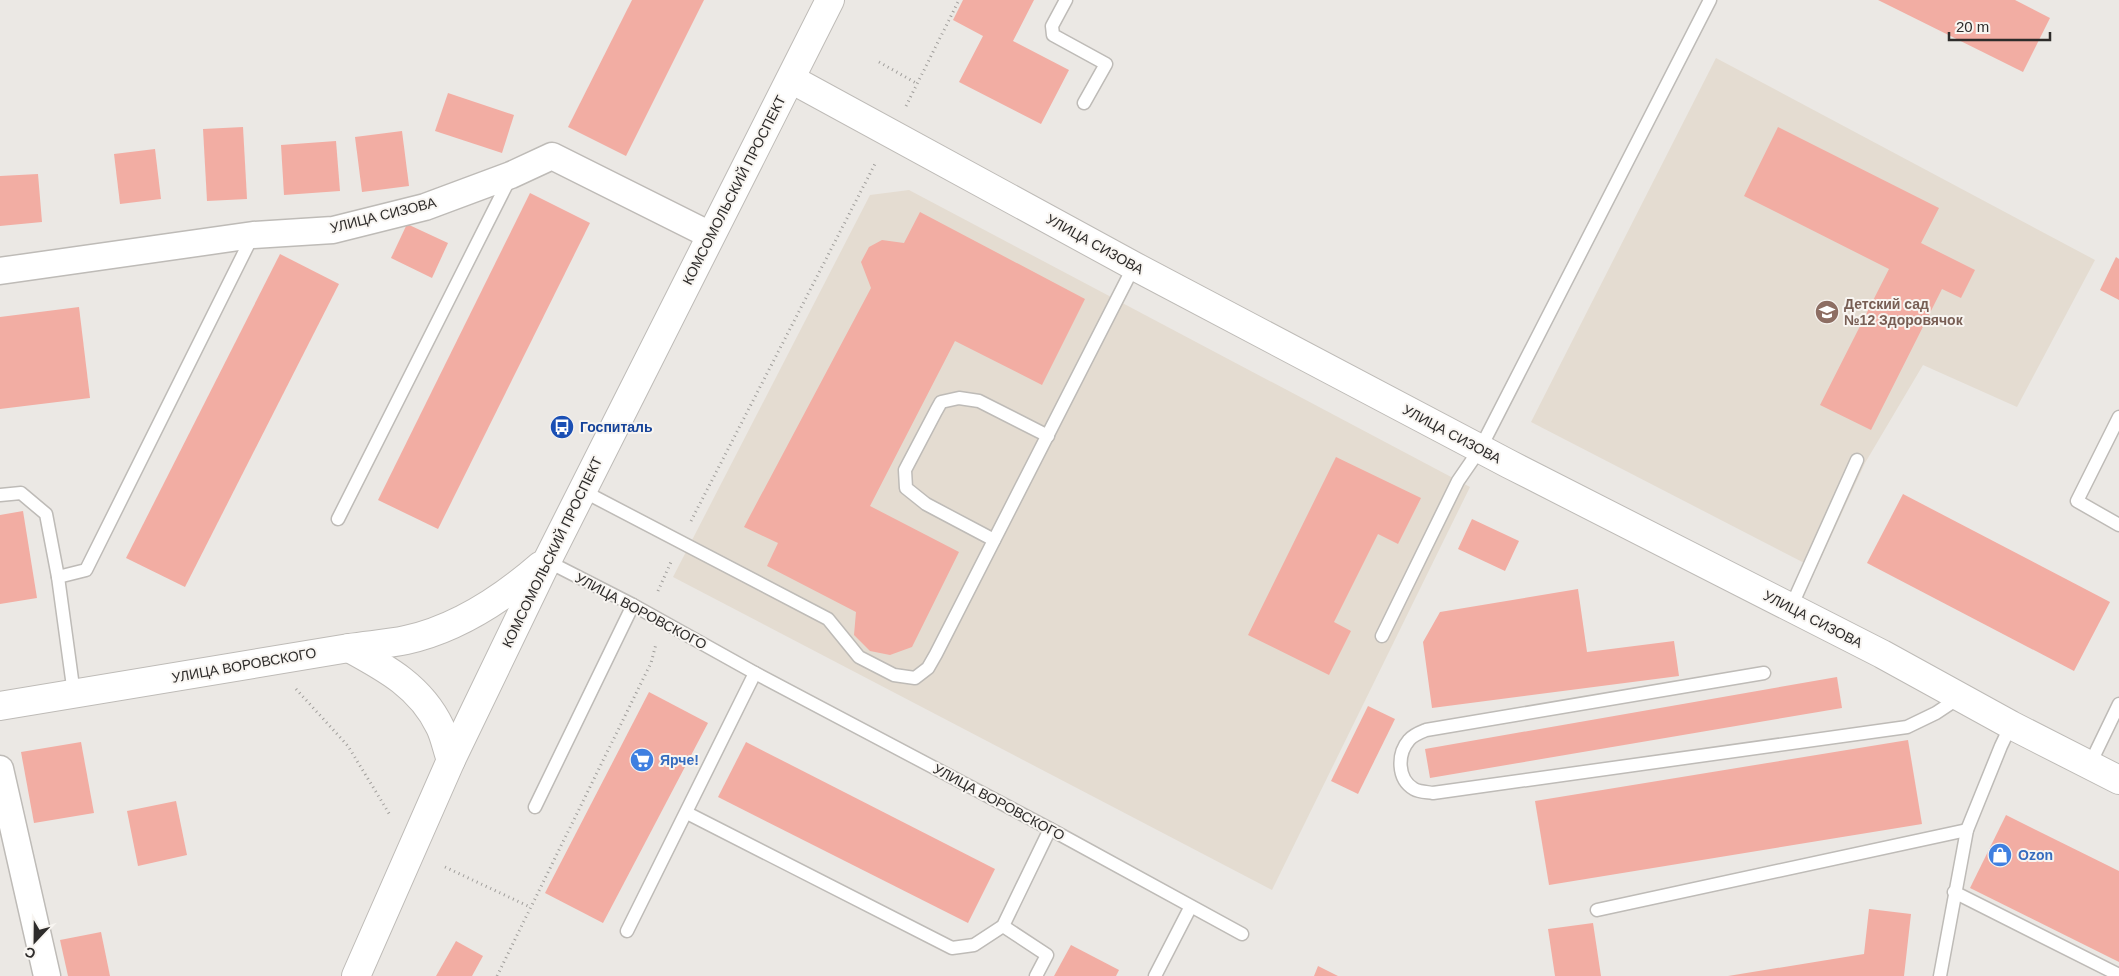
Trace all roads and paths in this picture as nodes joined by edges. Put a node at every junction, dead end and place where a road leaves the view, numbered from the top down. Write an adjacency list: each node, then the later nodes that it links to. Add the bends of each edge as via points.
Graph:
1 (830, 0): 6 (main road, КОМСОМОЛЬСКИЙ ПРОСПЕКТ)
2 (959, 0): 7 (path)
3 (1066, 0): 8 (lane, via 1052,26 1053,35 1106,64)
4 (1710, 0): 17 (lane)
5 (879, 62): 7 (path)
6 (791, 79): 12 (main road, КОМСОМОЛЬСКИЙ ПРОСПЕКТ); 13 (main road, УЛИЦА СИЗОВА)
7 (916, 83): 9 (path)
8 (1084, 104)
9 (905, 105)
10 (511, 175): 11 (street, УЛИЦА СИЗОВА, via 425,207 333,230); 12 (street, УЛИЦА СИЗОВА, via 552,156); 21 (lane)
11 (253, 235): 14 (street, УЛИЦА СИЗОВА); 25 (lane, via 86,570)
12 (710, 235): 19 (main road, КОМСОМОЛЬСКИЙ ПРОСПЕКТ)
13 (1134, 266): 16 (lane); 17 (main road, УЛИЦА СИЗОВА)
14 (0, 271)
15 (2119, 417): 22 (lane, via 2077,501)
16 (1048, 436): 23 (lane); 23 (lane, via 979,402 959,398 941,402 905,470 906,488 926,504)
17 (1480, 449): 27 (main road, УЛИЦА СИЗОВА); 28 (lane, via 1458,481)
18 (1857, 460): 27 (lane)
19 (582, 491): 23 (lane, via 828,619 858,657 894,675 915,678 928,668); 24 (main road, КОМСОМОЛЬСКИЙ ПРОСПЕКТ)
20 (0, 496): 25 (lane, via 21,493 46,514)
21 (338, 519)
22 (2119, 524)
23 (994, 540)
24 (547, 561): 26 (lane, УЛИЦА ВОРОВСКОГО); 29 (main road, УЛИЦА ВОРОВСКОГО, via 510,591 435,632 406,640); 38 (main road, КОМСОМОЛЬСКИЙ ПРОСПЕКТ)
25 (58, 578): 33 (lane)
26 (632, 605): 30 (lane, УЛИЦА ВОРОВСКОГО); 43 (lane)
27 (1791, 607): 34 (main road, УЛИЦА СИЗОВА)
28 (1382, 636)
29 (349, 648): 33 (main road, УЛИЦА ВОРОВСКОГО); 38 (main road, via 391,671 414,690 441,728)
30 (755, 673): 44 (lane); 47 (lane, УЛИЦА ВОРОВСКОГО)
31 (1764, 674): 34 (lane, via 1426,730 1410,738 1402,751 1400,768 1405,782 1415,790 1433,793 1907,727)
32 (290, 683): 45 (path, via 348,746)
33 (74, 694): 36 (main road, УЛИЦА ВОРОВСКОГО)
34 (1960, 697): 37 (main road, УЛИЦА СИЗОВА)
35 (2119, 704): 39 (lane)
36 (0, 706)
37 (2011, 725): 39 (main road, УЛИЦА СИЗОВА); 48 (lane)
38 (451, 760): 59 (main road, КОМСОМОЛЬСКИЙ ПРОСПЕКТ)
39 (2090, 764): 41 (main road, УЛИЦА СИЗОВА)
40 (0, 769): 58 (street)
41 (2119, 780)
42 (394, 807): 45 (path)
43 (535, 807)
44 (687, 813): 54 (lane, via 952,948 974,945); 55 (lane)
45 (390, 816): 46 (path)
46 (387, 823)
47 (1050, 829): 52 (lane, УЛИЦА ВОРОВСКОГО); 54 (lane)
48 (1967, 830): 50 (lane); 53 (lane)
49 (445, 867): 51 (path)
50 (1954, 892): 57 (lane); 62 (lane)
51 (530, 907)
52 (1190, 908): 56 (lane, УЛИЦА ВОРОВСКОГО); 61 (lane)
53 (1597, 910)
54 (1003, 926): 60 (lane, via 1047,955)
55 (627, 931)
56 (1242, 934)
57 (2119, 975)
58 (47, 976)
59 (356, 976)
60 (1036, 976)
61 (1155, 976)
62 (1940, 976)

